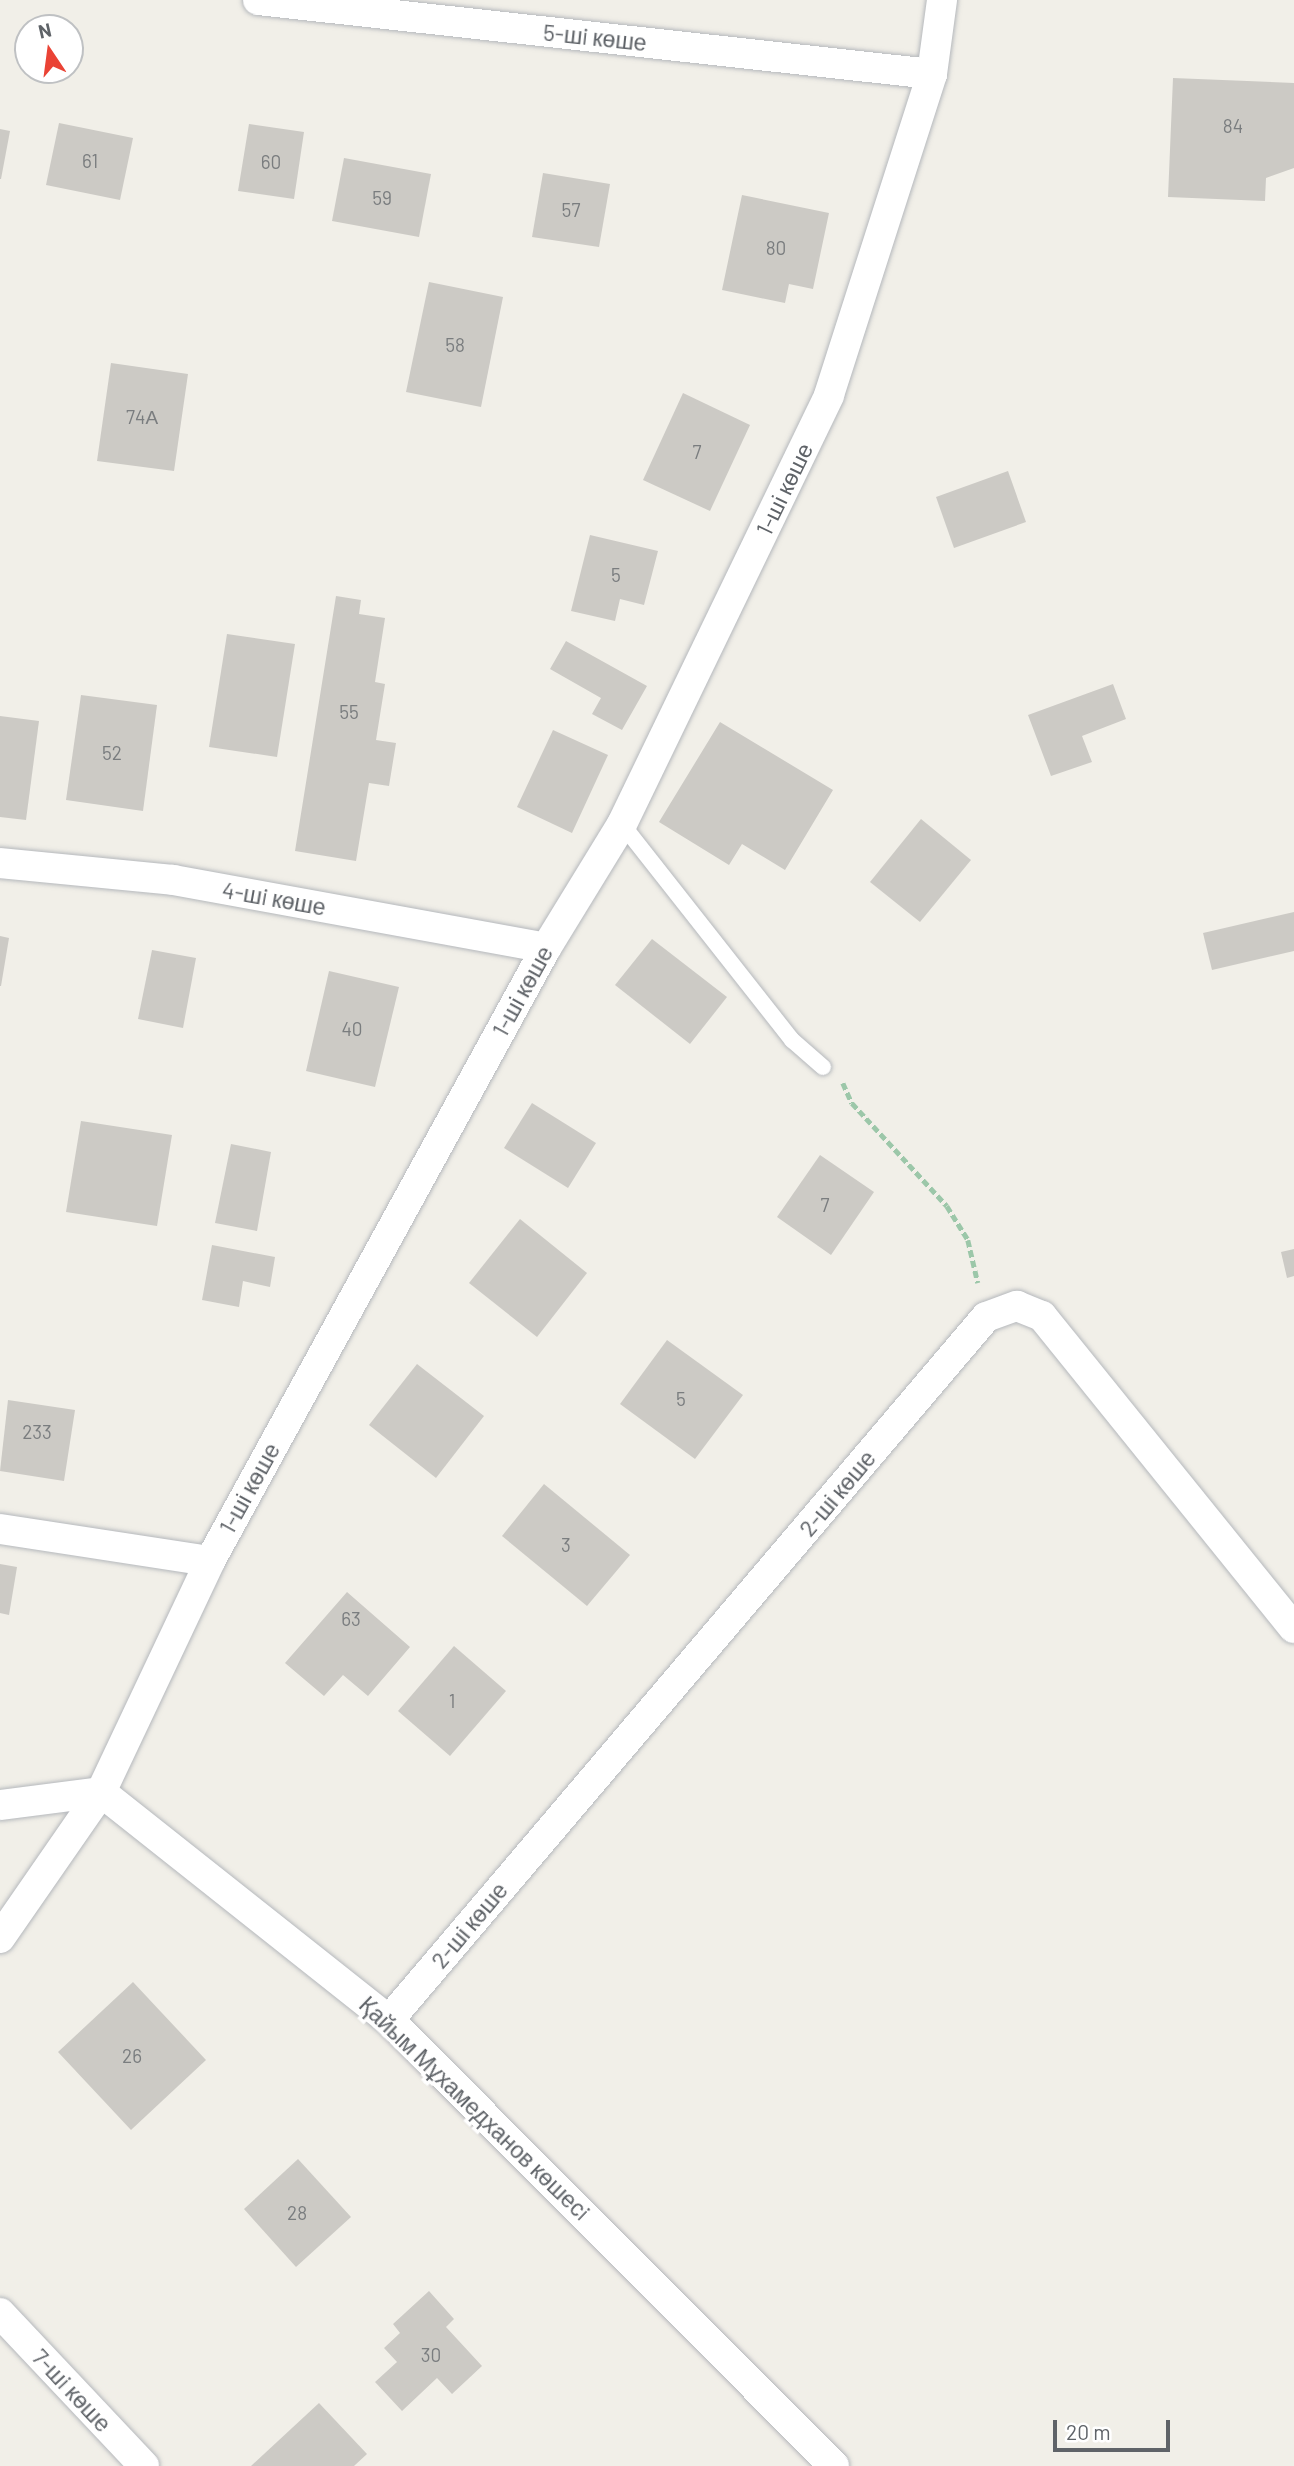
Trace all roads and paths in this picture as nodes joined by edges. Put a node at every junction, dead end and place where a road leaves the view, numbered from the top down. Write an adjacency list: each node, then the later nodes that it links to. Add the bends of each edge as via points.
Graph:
1 (258, 0): 3 (street, 5-шi көше)
2 (942, 0): 3 (street, 1-ші көше)
3 (932, 74): 4 (street, 1-ші көше, via 829,395)
4 (622, 824): 6 (street, 1-ші көше); 7 (lane, via 792,1040)
5 (0, 863): 6 (street, 4-шi көше, via 173,880)
6 (546, 948): 10 (street, 1-ші көше)
7 (824, 1067): 8 (path, via 947,1206 968,1240)
8 (986, 1317): 11 (street, via 1017,1306 1042,1316); 15 (street, 2-ші көше)
9 (0, 1529): 10 (street)
10 (210, 1561): 12 (street, 1-ші көше)
11 (1294, 1628)
12 (101, 1792): 13 (street); 14 (street, 1-ші көше); 15 (street, Қайым Мұхамедханов көшесi)
13 (0, 1805)
14 (0, 1938)
15 (389, 2020): 18 (street, Қайым Мұхамедханов көшесi)
16 (0, 2313): 17 (street, 7-шi көше)
17 (144, 2466)
18 (834, 2466)

